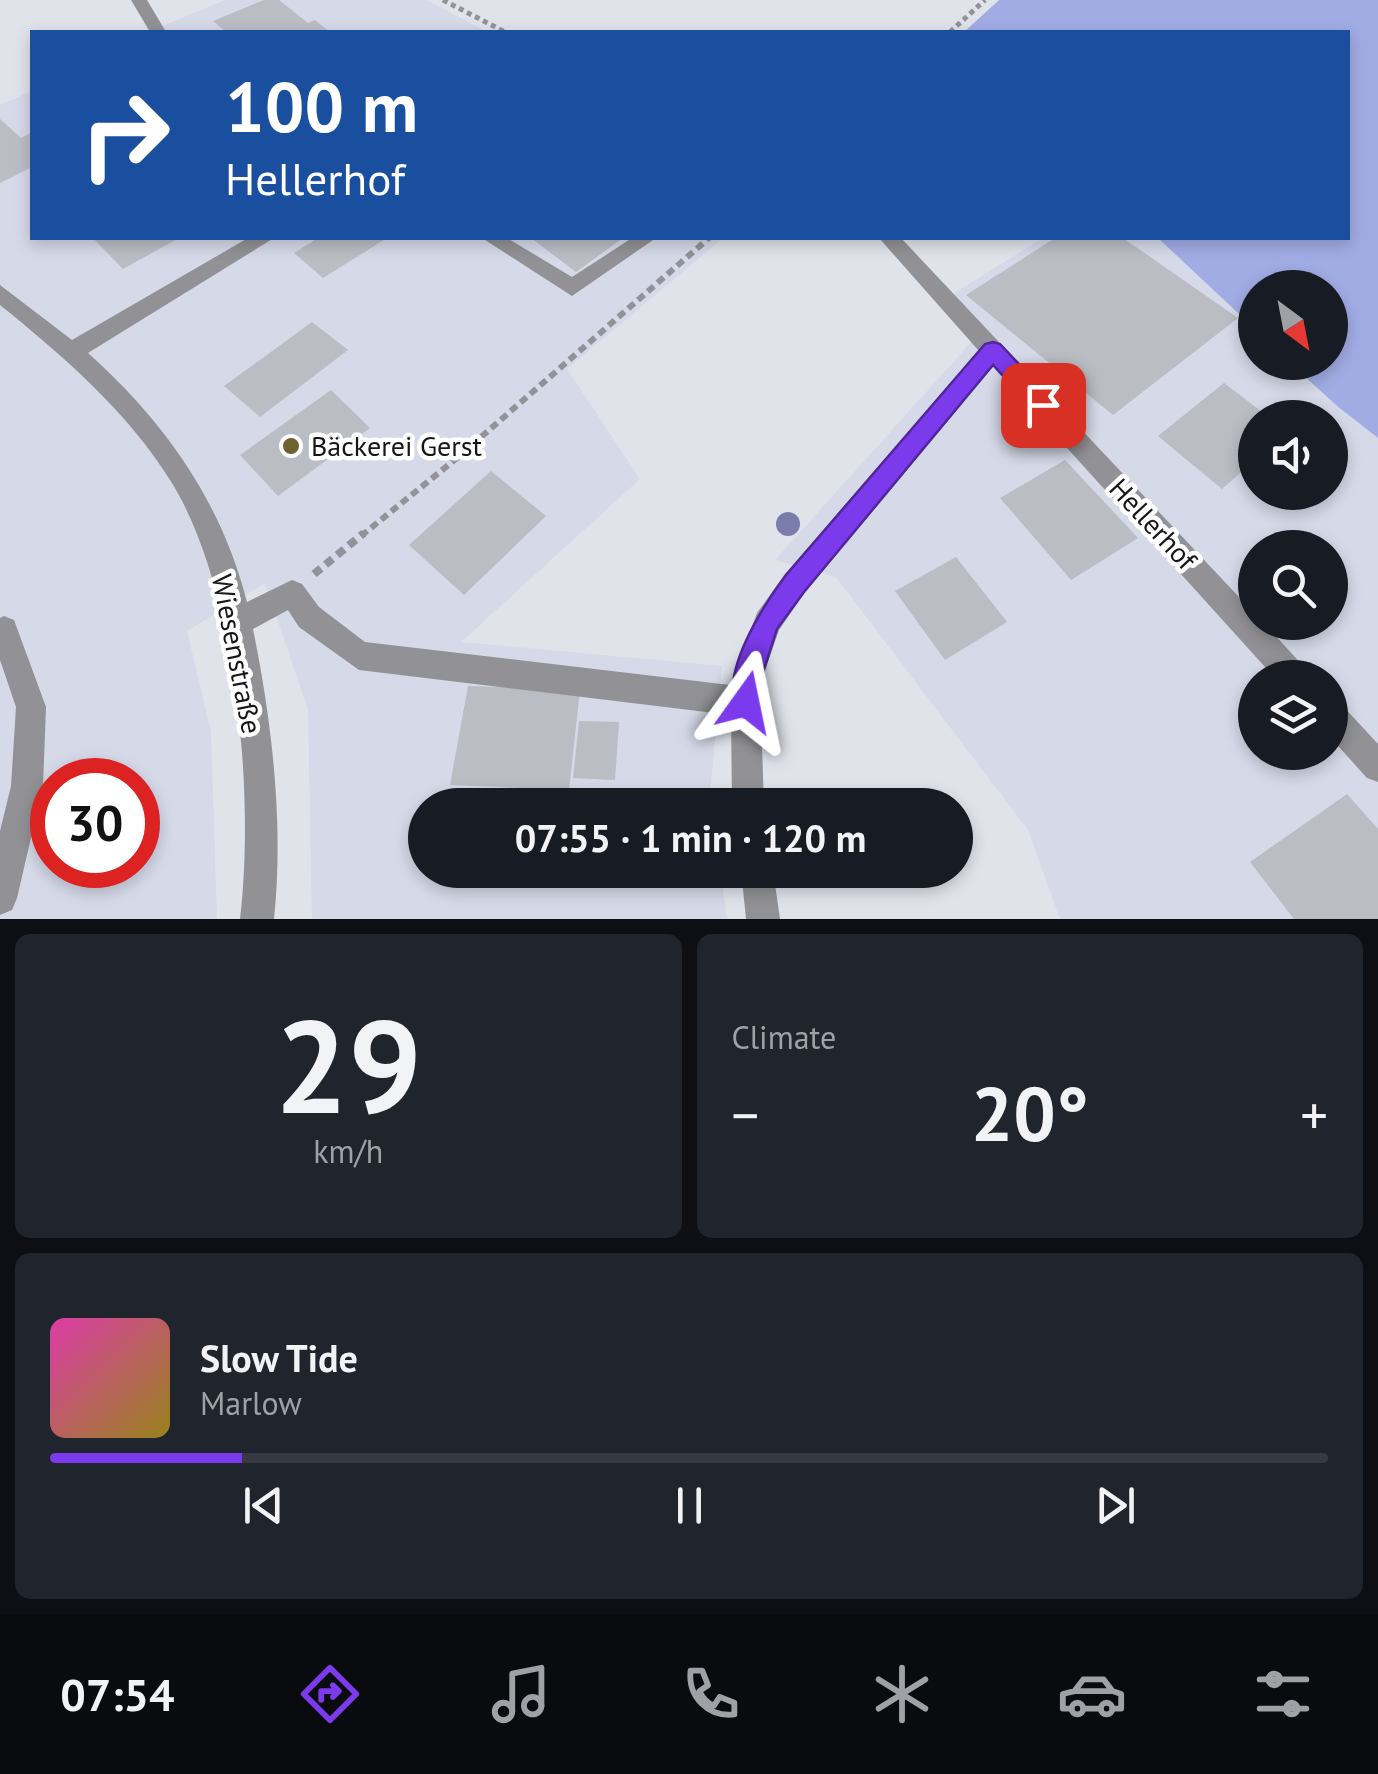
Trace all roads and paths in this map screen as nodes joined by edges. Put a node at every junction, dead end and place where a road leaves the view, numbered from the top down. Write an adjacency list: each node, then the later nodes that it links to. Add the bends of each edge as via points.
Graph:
1 (139, 0): 4 (street)
2 (443, 0): 5 (path)
3 (985, 0): 6 (path)
4 (157, 30)
5 (501, 30)
6 (952, 30)
7 (261, 240): 14 (street)
8 (495, 240): 9 (street, via 572,288)
9 (643, 240)
10 (706, 240): 15 (path)
11 (891, 240): 13 (street, Hellerhof)
12 (0, 293): 14 (street, Wiesenstraße)
13 (993, 350): 18 (street, Hellerhof); 19 (street, via 766,623 745,685)
14 (72, 351): 16 (street, Wiesenstraße, via 156,440 198,503)
15 (292, 592): 16 (street); 19 (street, via 310,617 359,656)
16 (237, 622): 25 (street, Wiesenstraße, via 253,710 262,883)
17 (0, 632): 23 (street, via 31,708 27,786)
18 (1278, 660)
19 (746, 702): 22 (street)
20 (1348, 735): 21 (street)
21 (1378, 767)
22 (748, 788)
23 (4, 878)
24 (759, 888): 26 (street)
25 (257, 919)
26 (763, 919)

